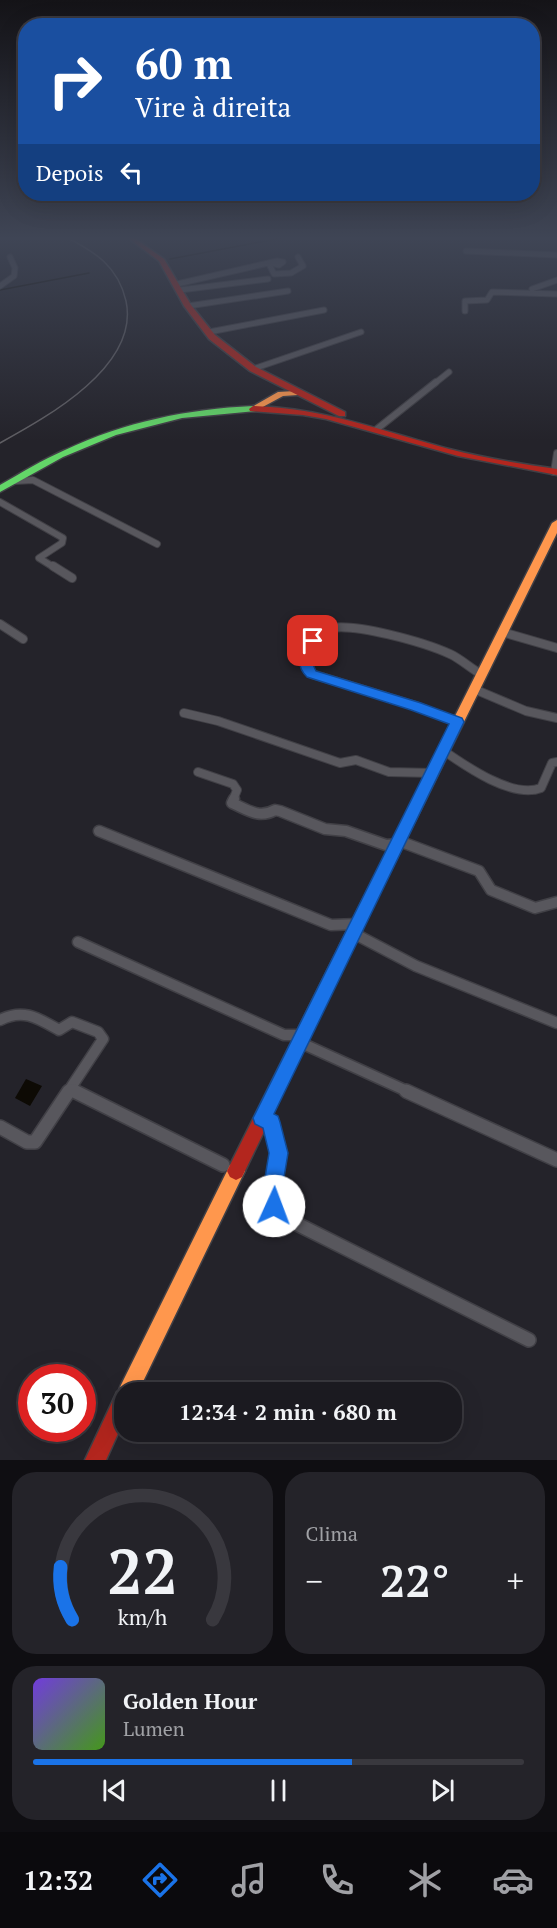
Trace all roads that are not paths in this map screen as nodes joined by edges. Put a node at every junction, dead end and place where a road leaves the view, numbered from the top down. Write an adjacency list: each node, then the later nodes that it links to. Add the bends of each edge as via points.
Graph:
1 (194, 305): 3 (street)
2 (465, 305): 5 (street)
3 (188, 306): 6 (street)
4 (324, 310): 6 (street)
5 (465, 311)
6 (209, 332): 8 (street)
7 (361, 332): 8 (street)
8 (253, 369): 10 (street)
9 (449, 372): 15 (street)
10 (275, 381): 11 (street); 12 (street)
11 (302, 395): 12 (street, via 287,393); 13 (street, via 307,404); 14 (street)
12 (277, 402): 13 (street); 18 (street, via 244,411 144,424 74,449)
13 (296, 410): 14 (street)
14 (364, 425): 15 (street)
15 (377, 429): 17 (street, via 462,454)
16 (557, 453): 17 (street)
17 (556, 472)
18 (34, 475): 19 (street); 22 (street)
19 (0, 489)
20 (0, 502): 23 (street, via 63,538 62,543 39,558)
21 (557, 523): 25 (street)
22 (158, 544)
23 (72, 578)
24 (0, 624): 26 (street)
25 (502, 632): 27 (street); 28 (street)
26 (23, 639)
27 (557, 648)
28 (481, 674): 29 (street); 32 (street, via 447,652 346,627 326,628 313,641 304,660 312,674)
29 (474, 689): 31 (street, via 526,711); 32 (street)
30 (184, 714): 36 (street, via 218,721 339,763 356,760 389,772)
31 (557, 718)
32 (457, 722): 33 (street)
33 (444, 751): 34 (street, via 473,771 531,792 542,788 552,763); 36 (street)
34 (557, 762)
35 (198, 772): 38 (street, via 233,784 237,790 232,803 258,815 280,811 325,829 346,831)
36 (433, 773): 38 (street)
37 (99, 831): 40 (street, via 331,925)
38 (394, 846): 39 (street, via 479,872 491,890 536,908); 40 (street)
39 (557, 902)
40 (356, 928): 43 (street, via 416,966); 44 (street)
41 (78, 942): 44 (street)
42 (0, 1020): 45 (street, via 24,1012 59,1030 72,1022 102,1035 102,1043)
43 (557, 1023)
44 (298, 1042): 46 (street); 49 (street)
45 (72, 1090): 47 (street, via 35,1142 27,1142); 50 (street)
46 (262, 1118): 48 (street); 52 (street, via 271,1122 278,1153 274,1206 285,1218)
47 (0, 1127)
48 (242, 1159): 50 (street); 51 (street)
49 (557, 1160)
50 (223, 1165): 51 (street)
51 (231, 1181): 53 (street)
52 (530, 1340)
53 (133, 1382)
54 (114, 1420): 55 (street)
55 (95, 1460)

